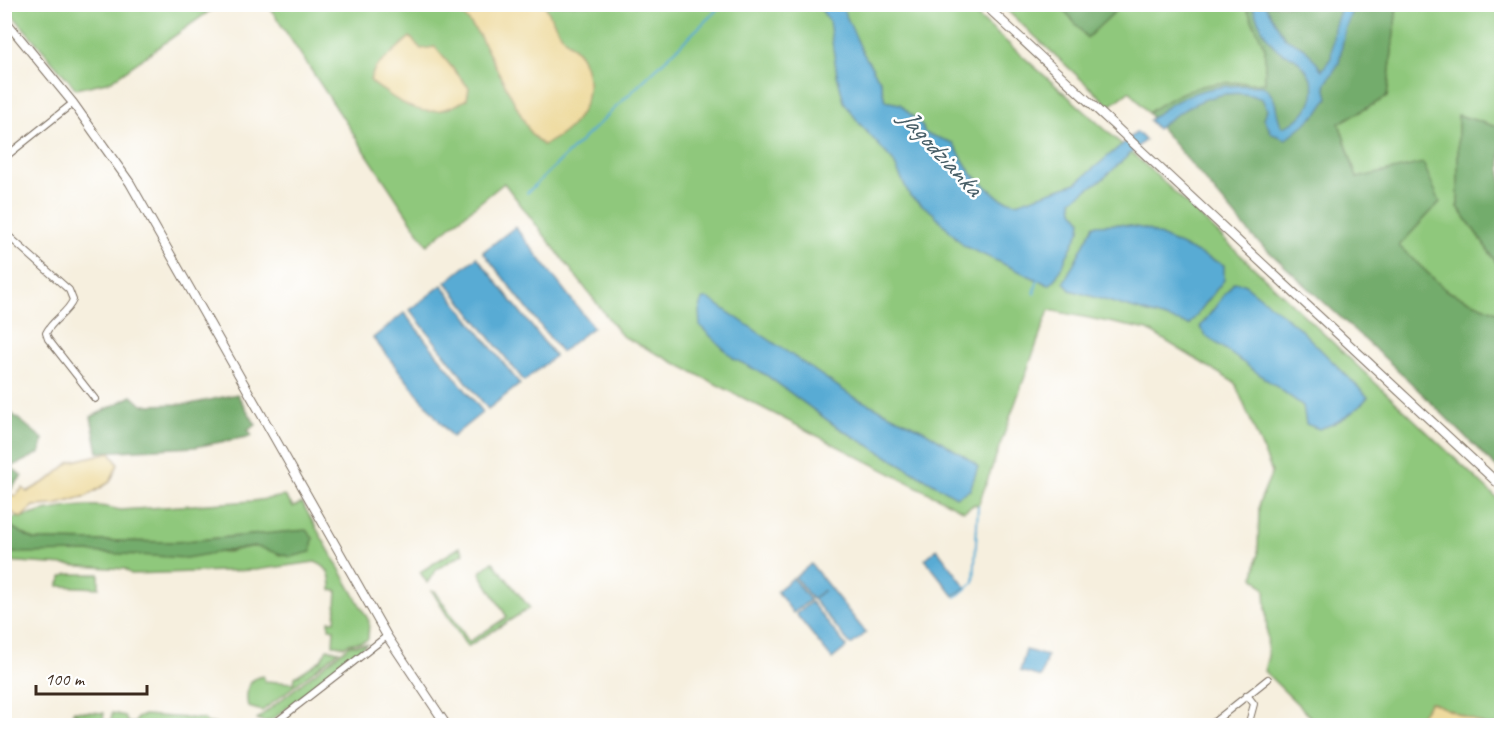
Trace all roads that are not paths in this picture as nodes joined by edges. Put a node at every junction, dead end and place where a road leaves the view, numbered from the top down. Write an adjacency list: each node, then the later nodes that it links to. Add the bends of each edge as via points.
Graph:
1 (984, 4): 7 (street)
2 (4, 20): 3 (street)
3 (73, 103): 4 (street); 8 (street, via 130,183)
4 (4, 158)
5 (4, 232): 6 (street, via 69,290 73,300 69,310 46,333)
6 (94, 399)
7 (1502, 487)
8 (387, 636): 11 (street); 12 (street)
9 (1268, 679): 10 (street)
10 (1247, 695): 13 (street); 14 (street, via 1254,704)
11 (271, 726)
12 (447, 726)
13 (1209, 726)
14 (1248, 726)

